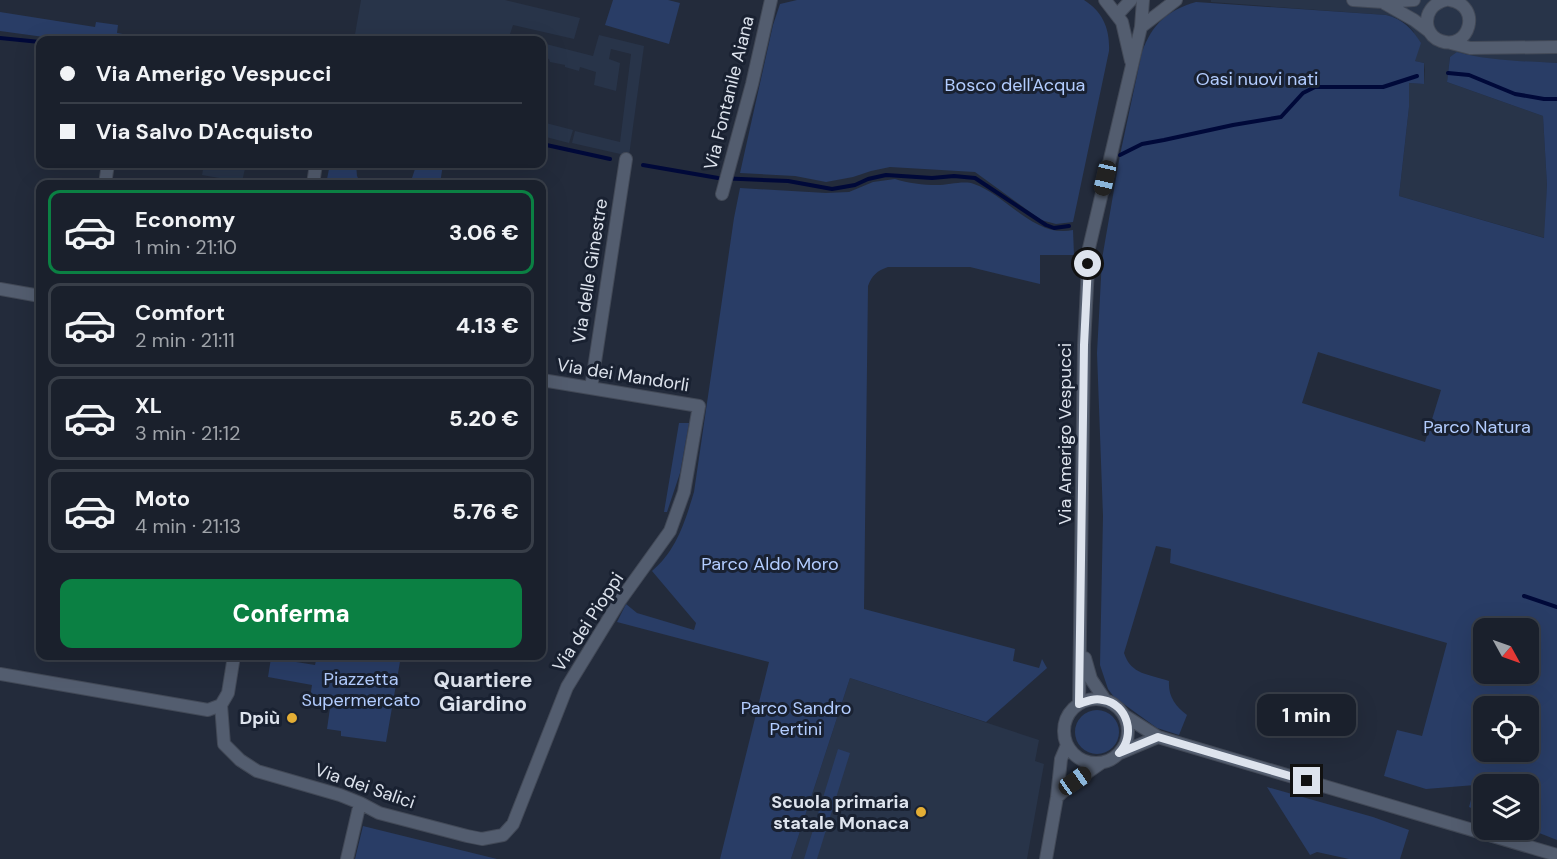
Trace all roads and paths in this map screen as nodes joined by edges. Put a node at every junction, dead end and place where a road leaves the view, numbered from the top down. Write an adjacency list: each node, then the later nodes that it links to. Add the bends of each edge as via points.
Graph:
1 (771, 0): 20 (street, Via Fontanile Aiana)
2 (1105, 0): 11 (street)
3 (1131, 0): 11 (street)
4 (1143, 0): 13 (street, Via Amerigo Vespucci)
5 (1176, 0): 13 (street)
6 (1353, 0): 10 (street)
7 (1416, 0): 8 (street); 10 (street)
8 (1445, 0): 12 (street, via 1460,3); 14 (street, via 1428,13)
9 (1469, 0): 12 (street)
10 (1383, 2): 14 (street)
11 (1117, 15): 18 (street, via 1125,30)
12 (1469, 20): 15 (street, via 1463,37); 16 (street, via 1479,38)
13 (1141, 27): 18 (street, Via Amerigo Vespucci)
14 (1430, 32): 15 (street)
15 (1451, 43): 16 (street, via 1470,48)
16 (1495, 47): 17 (street)
17 (1557, 47)
18 (1131, 63): 26 (street, Via Amerigo Vespucci, via 1089,248)
19 (626, 159): 24 (street, Via delle Ginestre)
20 (722, 194)
21 (0, 289): 22 (street)
22 (36, 295)
23 (546, 381): 24 (street, Via dei Mandorli)
24 (591, 388): 25 (street, Via dei Mandorli)
25 (699, 406): 39 (street, Via dei Pioppi, via 684,492 670,531 567,687 513,824 503,836)
26 (1081, 631): 29 (street, Via Amerigo Vespucci, via 1091,679); 30 (street, Via Amerigo Vespucci)
27 (233, 660): 31 (street, via 228,693)
28 (0, 674): 31 (street, via 208,710)
29 (1105, 700): 30 (street); 32 (street, Via Amerigo Vespucci)
30 (1079, 704): 34 (street, Via Amerigo Vespucci, via 1065,722)
31 (221, 705): 38 (street, Via dei Salici, via 224,744 240,760 257,771)
32 (1125, 716): 33 (street, Via Amerigo Vespucci); 35 (street, via 1127,740)
33 (1158, 737): 35 (street); 40 (street, Via Amerigo Vespucci)
34 (1067, 745): 36 (street, via 1081,760); 37 (street, Via Amerigo Vespucci, via 1061,759)
35 (1119, 753): 36 (street)
36 (1101, 763): 37 (street)
37 (1058, 797): 42 (street, Via Amerigo Vespucci)
38 (360, 803): 39 (street, Via dei Salici, via 379,813); 41 (street)
39 (482, 839)
40 (1557, 855)
41 (347, 859)
42 (1046, 859)

